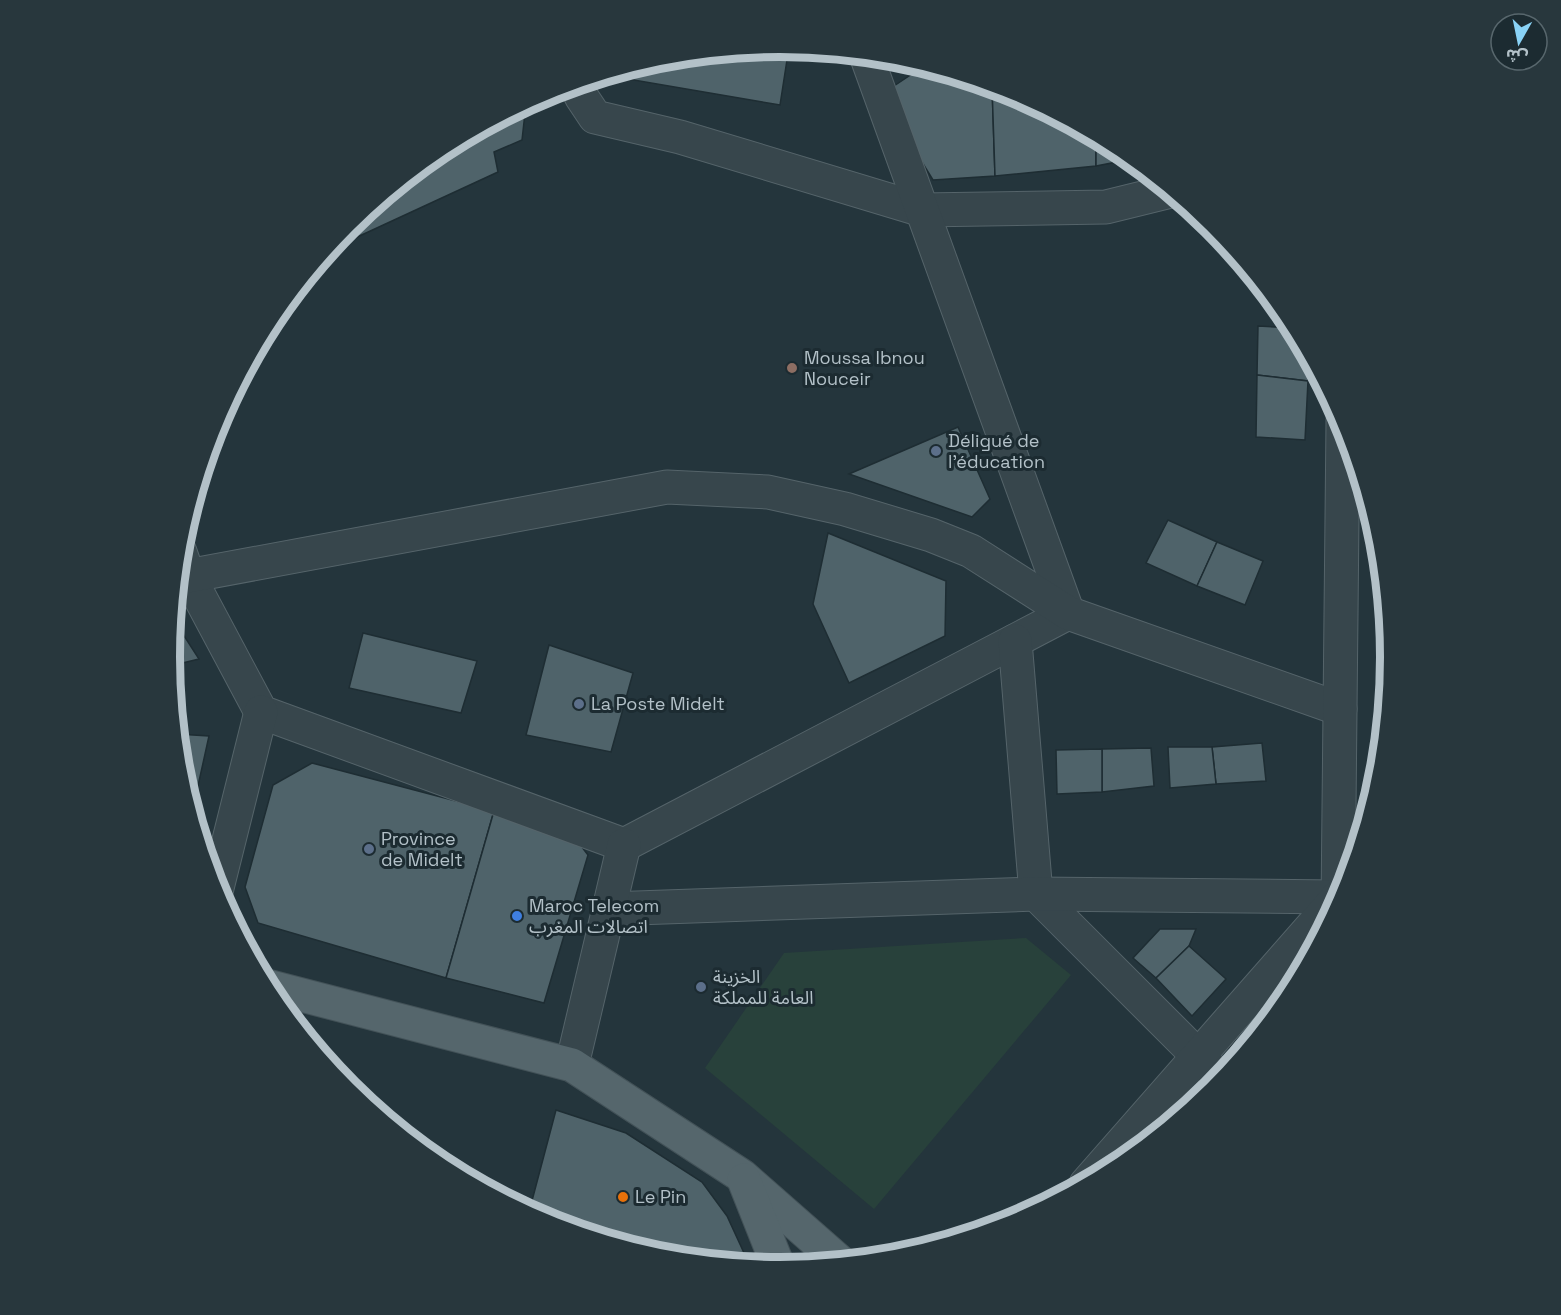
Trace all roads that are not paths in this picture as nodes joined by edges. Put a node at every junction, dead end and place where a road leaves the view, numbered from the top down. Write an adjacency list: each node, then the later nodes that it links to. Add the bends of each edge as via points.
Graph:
1 (869, 64): 4 (street)
2 (581, 91): 4 (street, via 595,117 680,137)
3 (1161, 193): 4 (street, via 1106,207)
4 (922, 210): 8 (street)
5 (1343, 448): 10 (street)
6 (187, 567): 8 (street, via 667,487 768,492 845,509 971,551)
7 (186, 575): 11 (street)
8 (1068, 613): 9 (street); 10 (street)
9 (1016, 641): 12 (street); 15 (street)
10 (1340, 709): 14 (street)
11 (261, 711): 12 (street); 13 (street)
12 (624, 845): 17 (street)
13 (221, 873)
14 (1338, 879)
15 (1035, 894): 16 (street); 17 (street); 20 (street)
16 (1329, 901)
17 (608, 909): 21 (street)
18 (1320, 921): 20 (street)
19 (280, 989): 21 (main road)
20 (1197, 1057): 22 (street); 23 (street)
21 (572, 1065): 24 (main road)
22 (1214, 1072)
23 (1104, 1163)
24 (742, 1176): 25 (main road); 26 (main road)
25 (833, 1256)
26 (774, 1258)

